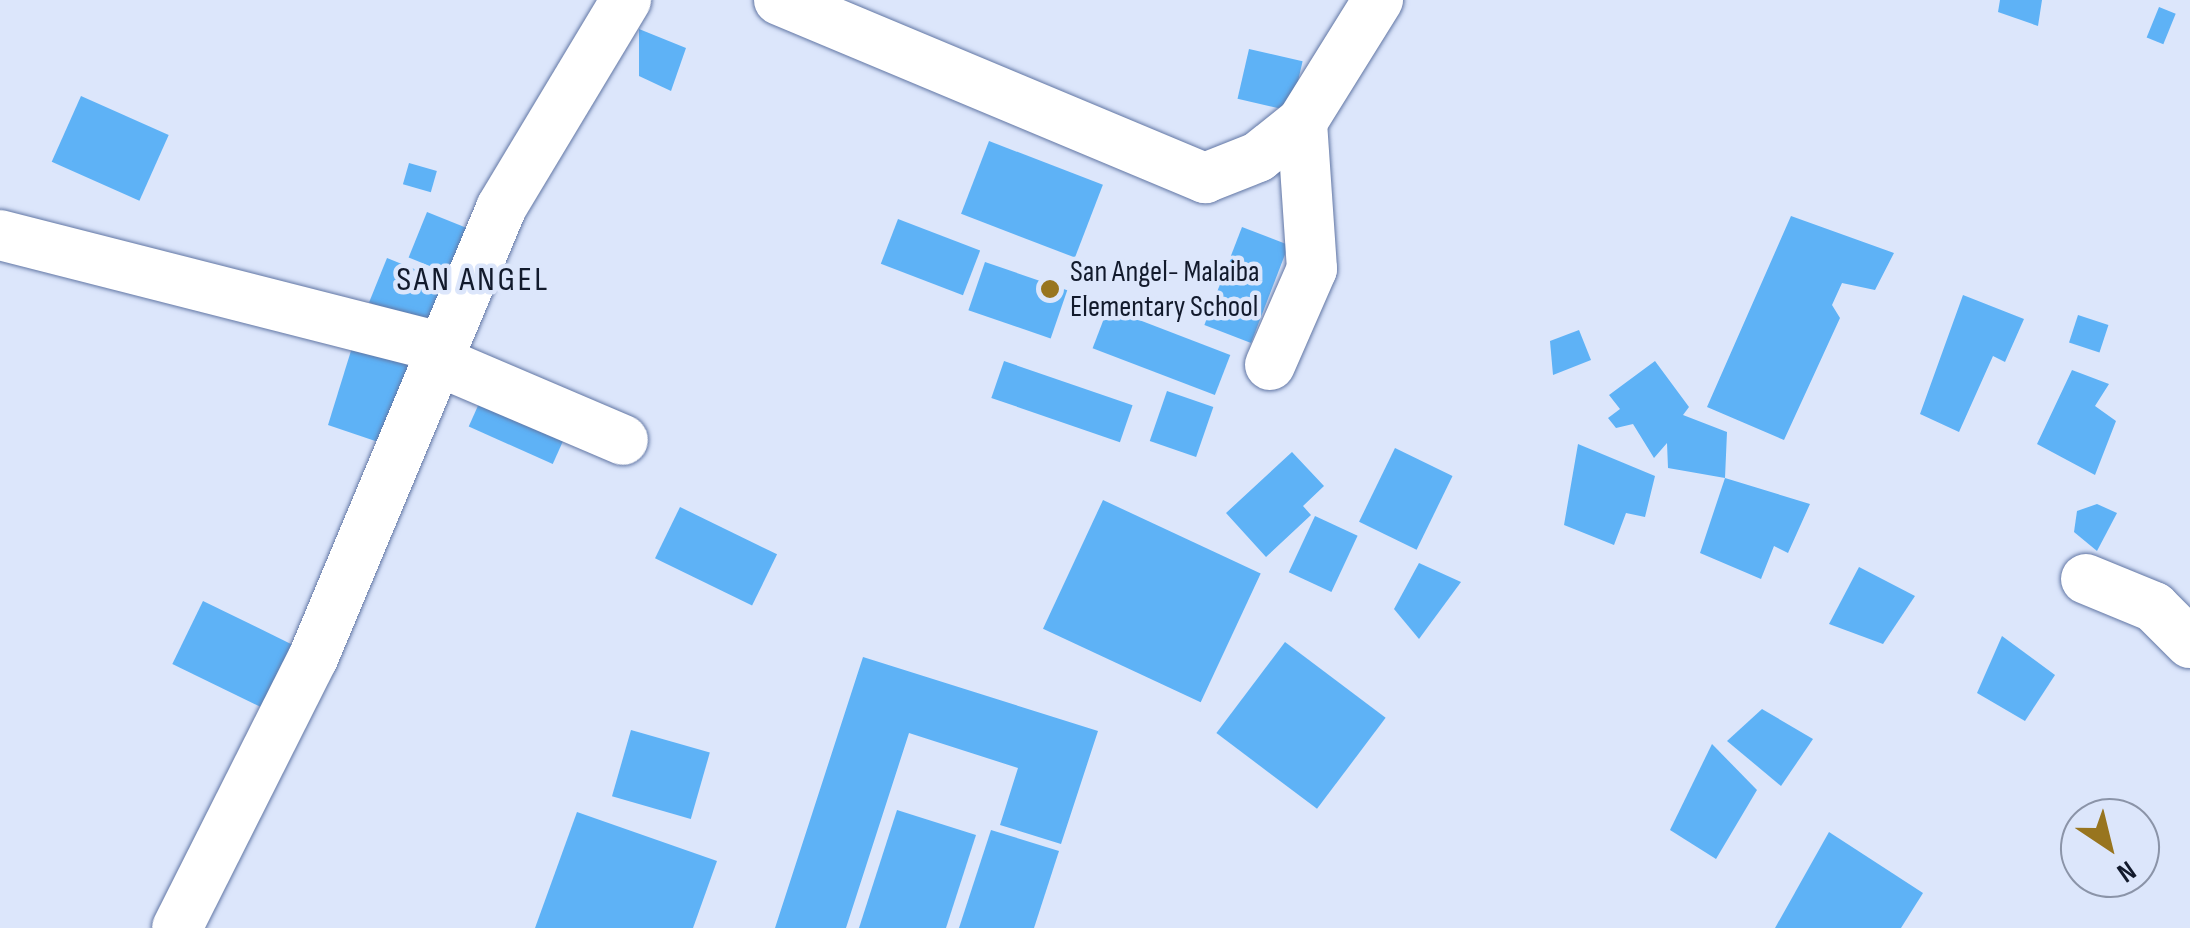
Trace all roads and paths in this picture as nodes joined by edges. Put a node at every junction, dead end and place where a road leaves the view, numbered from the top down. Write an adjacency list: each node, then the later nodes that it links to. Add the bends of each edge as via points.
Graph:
1 (626, 0): 6 (street, via 502,208)
2 (779, 0): 4 (street, via 1205,178 1258,157)
3 (1378, 0): 4 (street)
4 (1302, 122): 7 (street, via 1312,269)
5 (0, 235): 6 (street)
6 (438, 354): 8 (street); 11 (street, via 313,658)
7 (1270, 365)
8 (623, 440)
9 (2086, 578): 10 (street, via 2154,607)
10 (2190, 643)
11 (177, 928)

